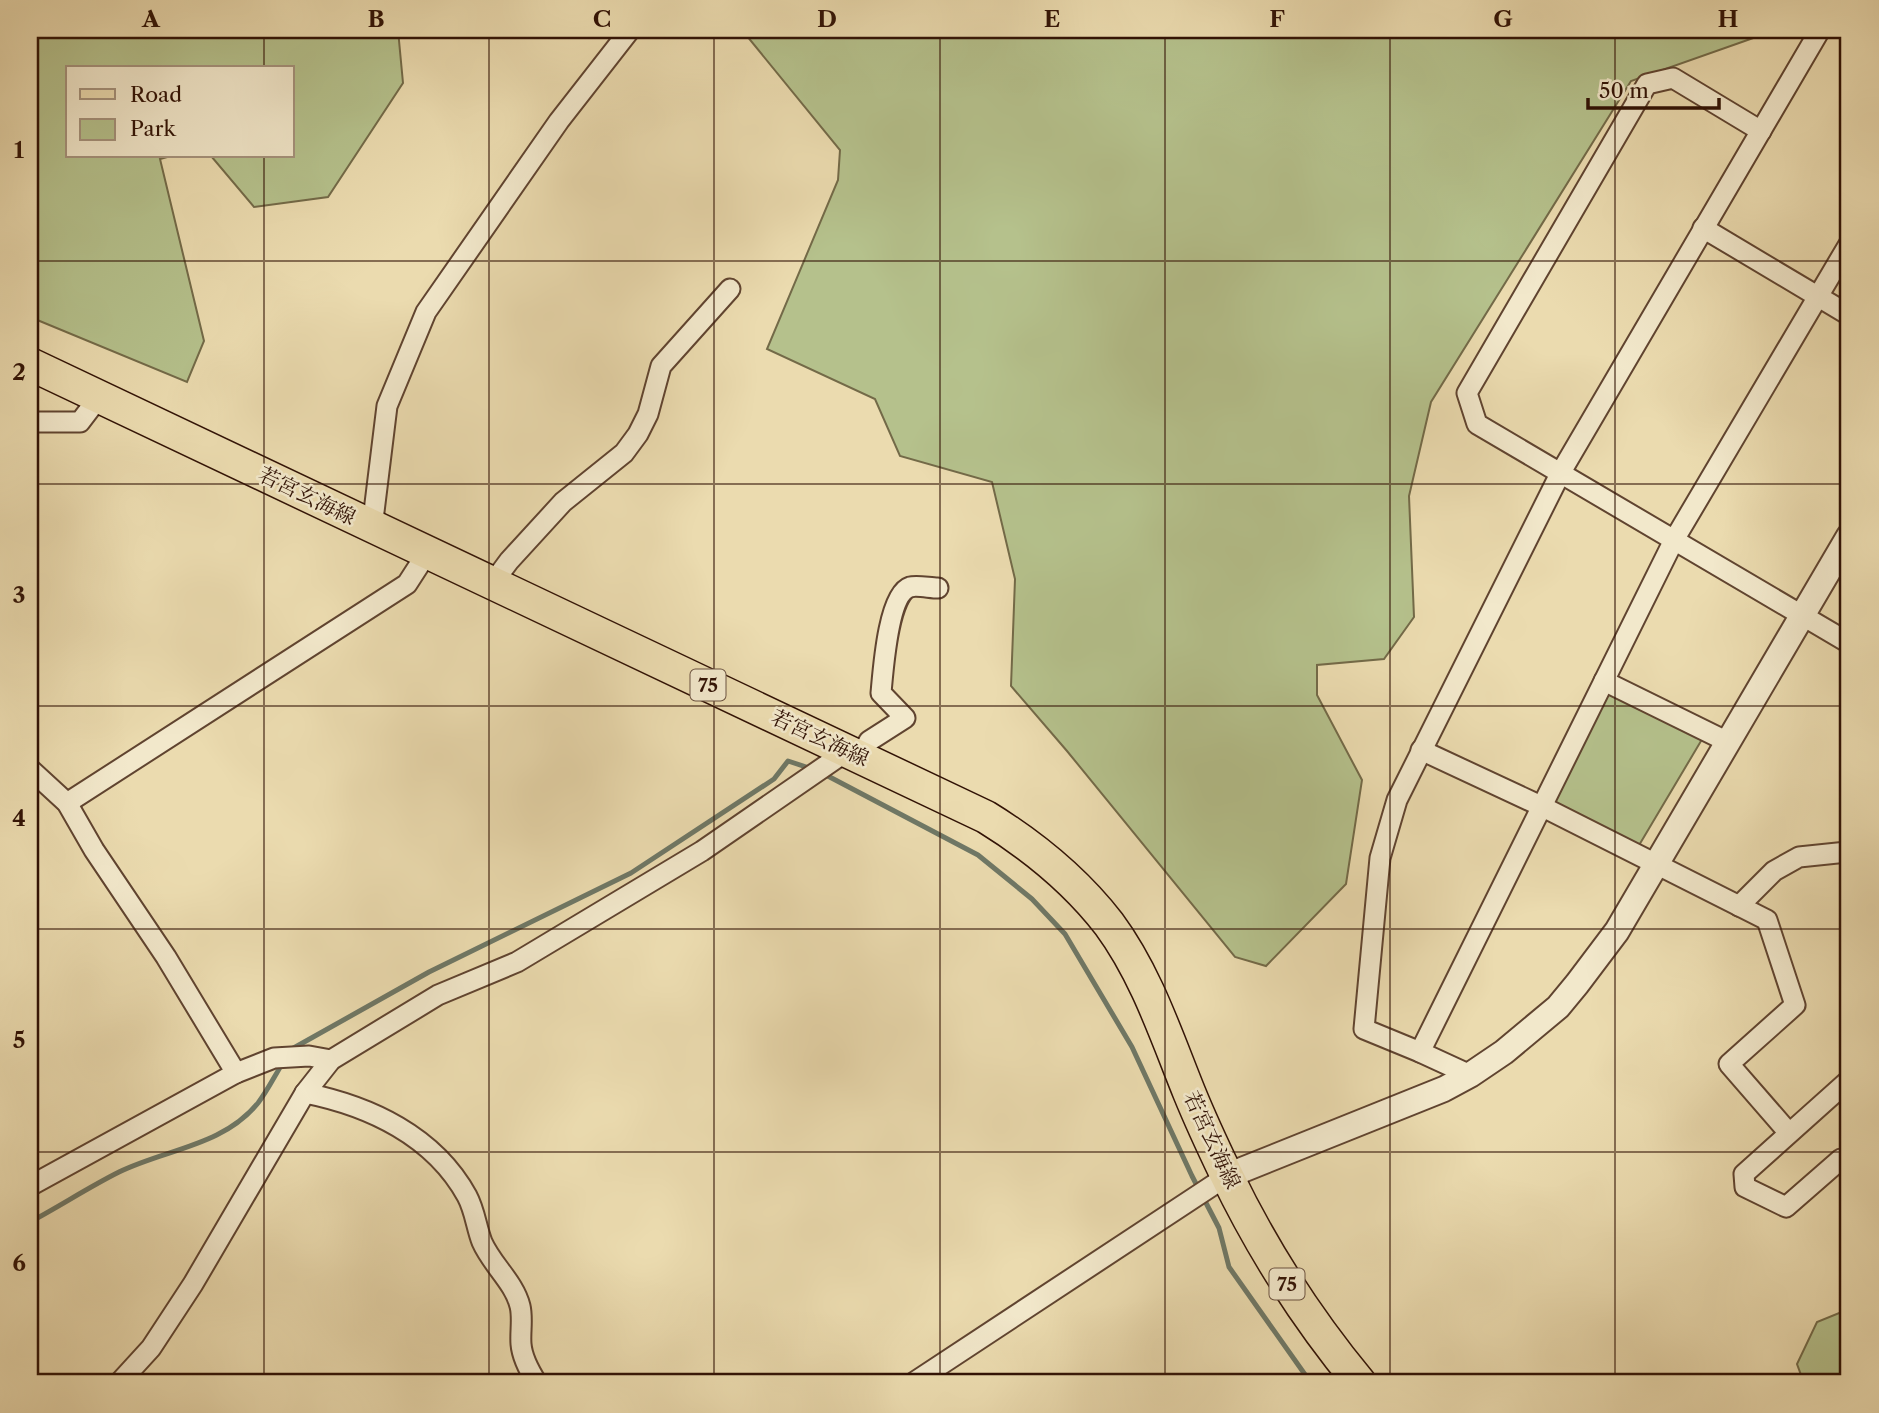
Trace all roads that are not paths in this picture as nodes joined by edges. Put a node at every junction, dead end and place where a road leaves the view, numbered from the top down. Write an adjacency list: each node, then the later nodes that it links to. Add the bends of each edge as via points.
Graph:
1 (630, 30): 13 (street, via 559,121 425,312 387,406)
2 (1820, 30): 3 (street)
3 (1761, 131): 4 (street); 12 (street, via 1672,78 1647,84 1633,107 1467,393 1477,424)
4 (1703, 228): 7 (street); 12 (street)
5 (1849, 244): 7 (street)
6 (730, 289): 17 (street, via 661,366 648,414 624,453 563,502)
7 (1818, 297): 8 (street); 15 (street)
8 (1849, 315)
9 (30, 364): 10 (main road, 若宮玄海線 / 75)
10 (99, 397): 11 (street, via 80,422); 13 (main road, 若宮玄海線 / 75)
11 (30, 422)
12 (1561, 472): 15 (street); 23 (street)
13 (372, 528): 16 (main road, 若宮玄海線 / 75)
14 (1849, 537): 19 (street)
15 (1674, 540): 19 (street); 21 (street)
16 (427, 553): 17 (main road, 若宮玄海線 / 75); 26 (street, via 407,584)
17 (492, 584): 24 (main road, 若宮玄海線 / 75)
18 (938, 588): 24 (street, via 910,587 899,595 881,693 905,718)
19 (1803, 615): 20 (street); 22 (street)
20 (1849, 643)
21 (1604, 681): 22 (street); 27 (street)
22 (1728, 742): 29 (street)
23 (1421, 750): 27 (street); 31 (street, via 1397,800 1380,858 1364,1029)
24 (854, 754): 32 (street, via 529,955 438,995); 39 (main road, 若宮玄海線 / 75, via 986,817 1040,854 1083,893 1131,961)
25 (30, 769): 26 (street)
26 (67, 803): 33 (street)
27 (1541, 806): 29 (street); 31 (street)
28 (1849, 848): 30 (street, via 1847,852 1799,857 1774,871)
29 (1656, 864): 30 (street); 34 (street, via 1617,931 1571,992 1537,1026)
30 (1739, 906): 37 (street, via 1768,920 1795,1004 1729,1064)
31 (1420, 1052): 34 (street)
32 (331, 1060): 33 (street, via 274,1058); 36 (street)
33 (236, 1073): 40 (street)
34 (1470, 1075): 39 (street, via 1444,1090)
35 (1849, 1080): 37 (street)
36 (305, 1093): 41 (street, via 193,1284 151,1348); 42 (street, via 390,1121 428,1146 452,1172 475,1213 483,1243 512,1287 520,1308 521,1347)
37 (1789, 1133): 38 (street, via 1744,1174 1745,1187 1786,1208 1841,1159)
38 (1849, 1162)
39 (1227, 1176): 43 (street); 44 (main road, 若宮玄海線 / 75, via 1292,1293)
40 (30, 1186)
41 (119, 1383)
42 (537, 1383)
43 (913, 1383)
44 (1360, 1383)

